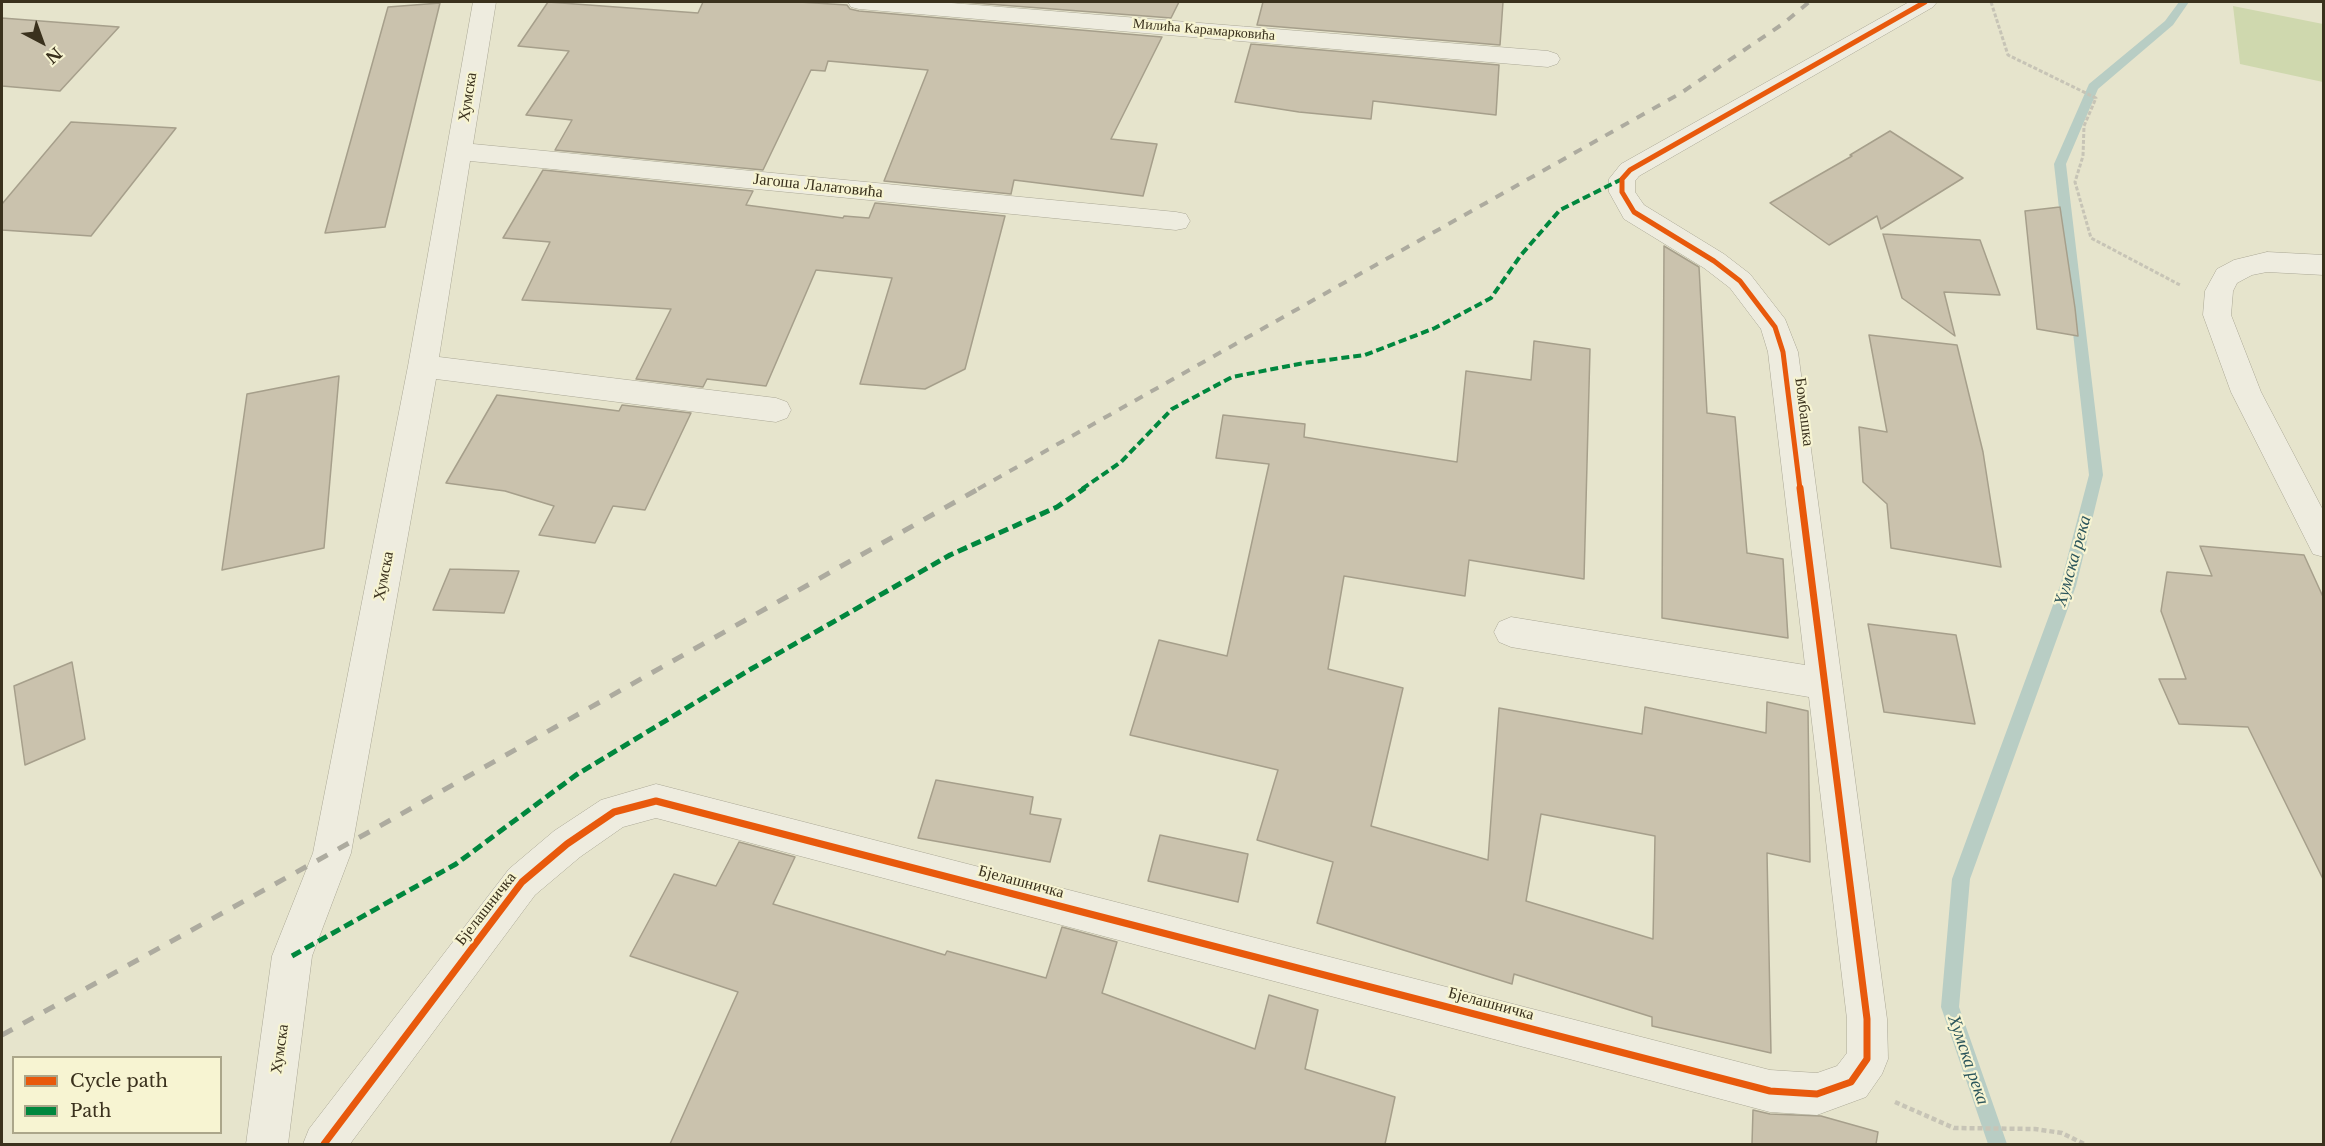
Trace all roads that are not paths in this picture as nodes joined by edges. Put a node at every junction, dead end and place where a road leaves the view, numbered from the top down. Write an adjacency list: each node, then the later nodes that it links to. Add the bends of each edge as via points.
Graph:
1 (484, 2): 5 (street, Хумска)
2 (859, 2): 4 (street, Милића Карамарковића)
3 (1925, 2): 12 (street, Бомбашка, via 1630,170 1622,179 1622,192 1634,212 1714,261 1740,282 1775,327 1783,352)
4 (1548, 59)
5 (459, 151): 6 (street, Јагоша Лалатовића); 8 (street, Хумска)
6 (1176, 221)
7 (2324, 265): 10 (street, via 2266,262 2244,267 2227,276 2217,305 2217,315 2246,392)
8 (423, 366): 9 (street); 14 (street, Хумска, via 332,853 292,956)
9 (776, 410)
10 (2324, 544)
11 (1511, 632): 12 (street)
12 (1825, 684): 13 (street, Бомбашка, via 1867,1019 1867,1059)
13 (1851, 1082): 15 (street, Бјелашничка, via 1817,1094 1770,1091 656,801 615,812 567,844 522,882)
14 (267, 1144)
15 (324, 1144)

